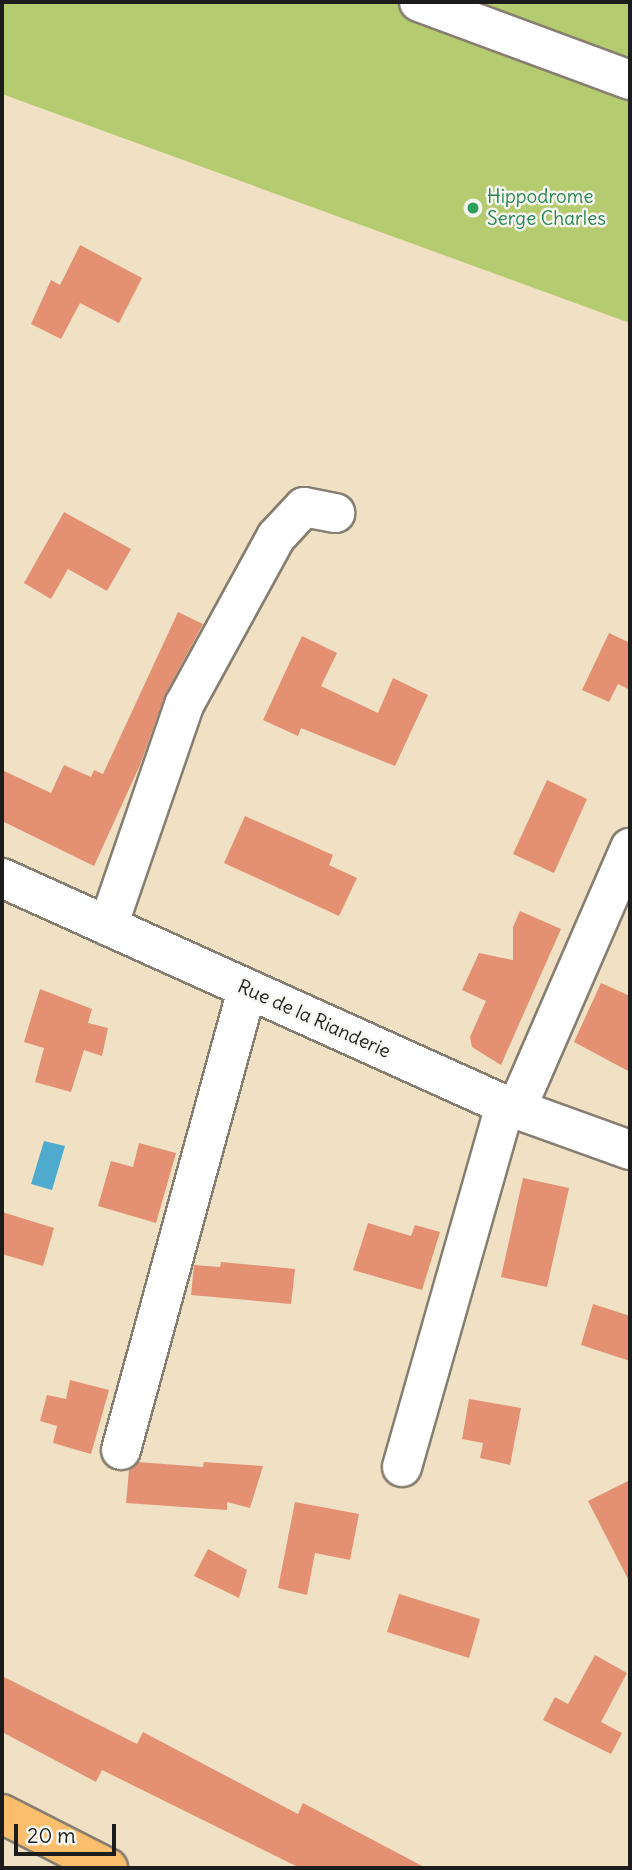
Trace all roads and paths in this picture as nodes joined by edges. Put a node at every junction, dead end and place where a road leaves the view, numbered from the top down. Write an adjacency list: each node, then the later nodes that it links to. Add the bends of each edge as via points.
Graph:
1 (419, 2): 2 (street)
2 (630, 79)
3 (335, 513): 6 (street, via 304,507 276,537 184,705)
4 (630, 848): 8 (street)
5 (2, 878): 6 (street, Rue de la Rianderie)
6 (108, 926): 7 (street, Rue de la Rianderie)
7 (247, 989): 8 (street, Rue de la Rianderie); 10 (street)
8 (510, 1107): 9 (street, Rue de la Rianderie); 11 (street)
9 (630, 1150)
10 (121, 1450)
11 (402, 1467)
12 (2, 1814): 13 (main road)
13 (108, 1868)

